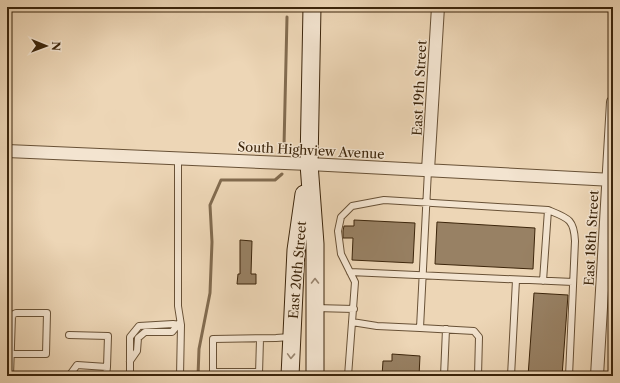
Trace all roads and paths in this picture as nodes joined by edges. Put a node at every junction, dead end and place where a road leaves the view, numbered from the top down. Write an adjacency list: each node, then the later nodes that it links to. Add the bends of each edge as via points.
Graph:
1 (312, 7): 6 (main road, East 20th Street)
2 (438, 7): 7 (street, East 19th Street)
3 (613, 102): 8 (street, East 18th Street)
4 (7, 150): 5 (street, South Highview Avenue)
5 (178, 158): 6 (street, South Highview Avenue); 19 (lane)
6 (309, 164): 7 (street, South Highview Avenue); 16 (main road, East 20th Street, one-way to 6, via 315,244); 23 (main road, East 20th Street, via 296,250)
7 (428, 170): 8 (street, South Highview Avenue); 9 (lane)
8 (611, 180): 41 (street, East 18th Street)
9 (427, 203): 10 (lane); 11 (lane, via 384,200 352,206 341,217 338,231 341,254); 12 (lane)
10 (548, 210): 14 (lane); 15 (lane, via 568,218 574,227)
11 (350, 272): 12 (lane); 17 (lane, via 356,282)
12 (423, 276): 13 (lane); 20 (lane)
13 (516, 280): 14 (lane); 39 (lane)
14 (543, 281): 15 (lane)
15 (573, 282): 40 (lane)
16 (315, 308): 17 (lane); 35 (main road, East 20th Street)
17 (354, 309): 18 (lane)
18 (352, 322): 20 (lane); 36 (lane)
19 (179, 326): 32 (lane, via 139,326 130,337); 33 (lane)
20 (420, 328): 21 (lane)
21 (446, 329): 37 (lane); 38 (lane, via 474,331 480,337)
22 (69, 335): 26 (lane, via 108,336)
23 (292, 336): 24 (lane); 34 (main road, East 20th Street, one-way to 34)
24 (260, 339): 27 (lane, via 213,339); 28 (lane)
25 (11, 354): 25 (lane, via 12,315 16,312 47,313 46,354); 29 (lane)
26 (106, 368): 30 (lane, via 77,365); 31 (lane)
27 (213, 374): 28 (lane)
28 (259, 374)
29 (10, 376)
30 (69, 376)
31 (106, 376)
32 (130, 376)
33 (180, 376)
34 (290, 376)
35 (315, 376)
36 (348, 376)
37 (444, 376)
38 (478, 376)
39 (511, 376)
40 (569, 376)
41 (597, 376)

